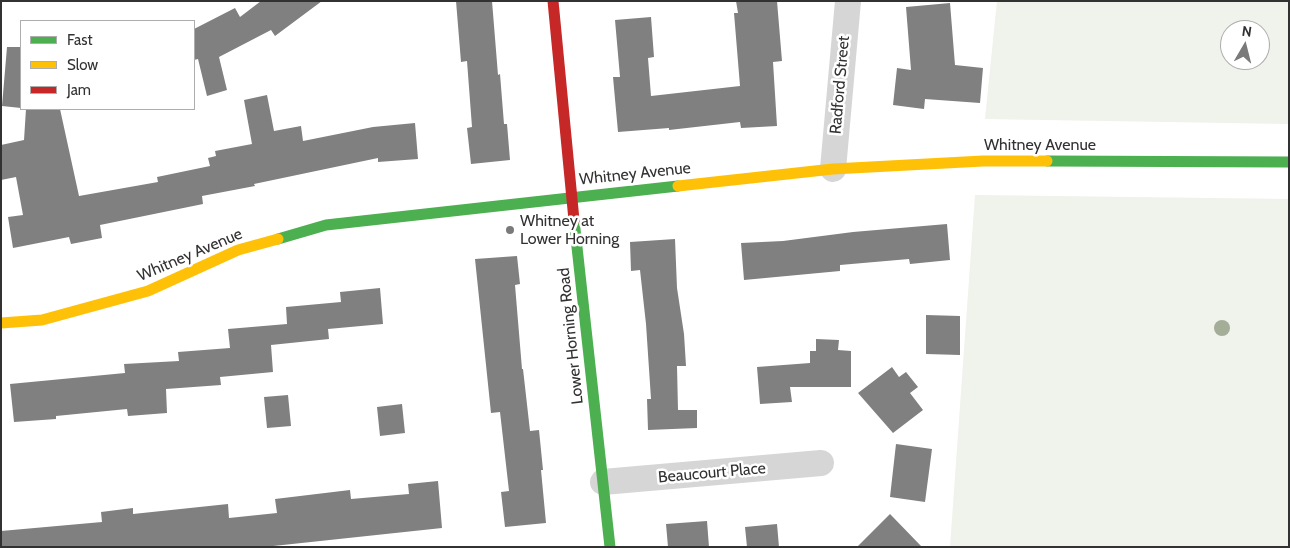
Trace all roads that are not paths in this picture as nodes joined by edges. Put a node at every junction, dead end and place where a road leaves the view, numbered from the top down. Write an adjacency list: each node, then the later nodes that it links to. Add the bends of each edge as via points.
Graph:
1 (553, 1): 5 (street, Lower Horning Road)
2 (848, 1): 4 (street, Radford Street)
3 (1289, 162): 4 (street, Whitney Avenue, via 983,160)
4 (833, 170): 5 (street, Whitney Avenue)
5 (573, 197): 6 (street, Whitney Avenue, via 326,225 238,250 148,291 42,320); 8 (street, Lower Horning Road)
6 (1, 323)
7 (822, 463): 8 (street, Beaucourt Place)
8 (603, 482): 9 (street, Lower Horning Road)
9 (610, 547)

